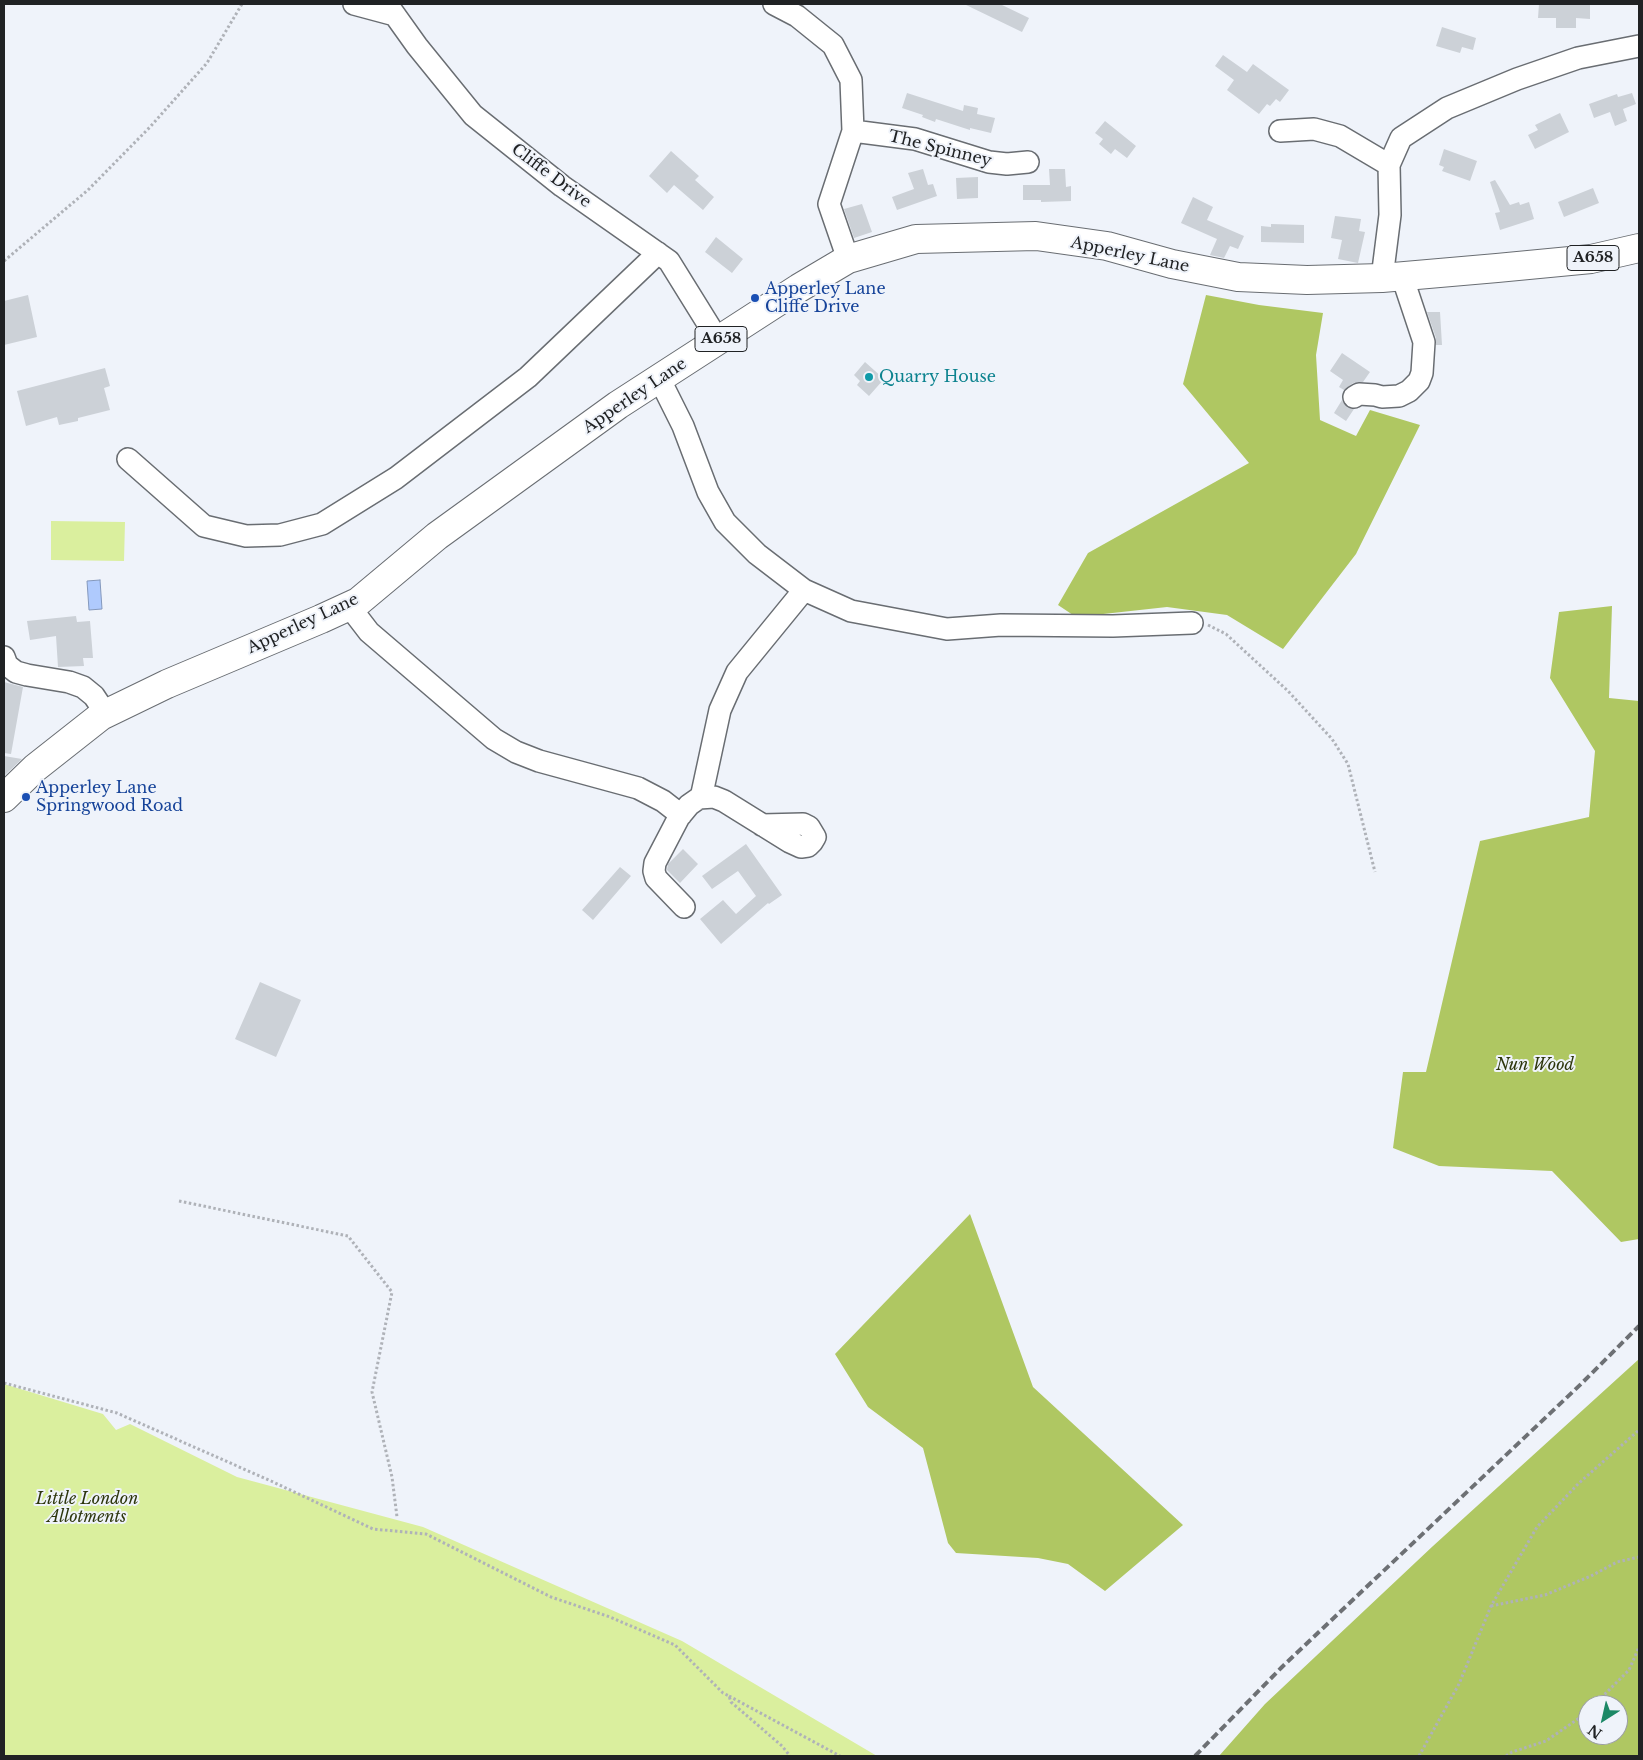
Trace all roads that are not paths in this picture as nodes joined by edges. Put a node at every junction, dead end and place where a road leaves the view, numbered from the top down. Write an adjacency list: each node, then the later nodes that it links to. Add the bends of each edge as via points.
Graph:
1 (354, 4): 3 (street)
2 (774, 4): 5 (street, via 797,16 832,45 851,80)
3 (391, 9): 10 (street, Cliffe Drive, via 473,115 562,186)
4 (1639, 46): 8 (street, via 1578,58 1447,108 1401,138)
5 (853, 131): 7 (street, The Spinney, via 915,139 989,162); 11 (street, via 829,204)
6 (1280, 131): 8 (street, via 1314,129 1340,136)
7 (1028, 162)
8 (1389, 165): 12 (street)
9 (1639, 248): 12 (highway, Apperley Lane / A658, via 1590,259)
10 (658, 253): 13 (street, Cliffe Drive, via 669,261); 16 (street, via 528,377 396,478 322,524 280,535 246,536 204,526)
11 (848, 258): 12 (highway, Apperley Lane / A658, via 916,239 1036,236 1107,246 1172,264 1238,277 1307,280); 13 (highway, Apperley Lane / A658)
12 (1392, 277): 15 (street, via 1424,342 1422,373 1419,381 1399,396 1359,394)
13 (718, 340): 14 (highway, Apperley Lane / A658)
14 (659, 378): 17 (street, via 683,426 708,492 725,522 758,554); 18 (highway, Apperley Lane / A658, via 437,536)
15 (1354, 397)
16 (128, 459)
17 (804, 590): 19 (street, via 851,611 947,629 1001,625); 23 (street, via 737,672 720,710)
18 (349, 606): 21 (highway, Apperley Lane / A658, via 167,684); 24 (street, via 369,632 494,739 539,761 638,788)
19 (1192, 623)
20 (4, 657): 21 (street, via 7,665 16,672 83,687 94,696)
21 (106, 714): 22 (highway, Apperley Lane / A658, via 35,768)
22 (4, 798)
23 (701, 798): 24 (street); 25 (street, via 724,801)
24 (681, 815): 26 (street, via 655,863 654,871 656,878)
25 (762, 825)
26 (684, 907)

